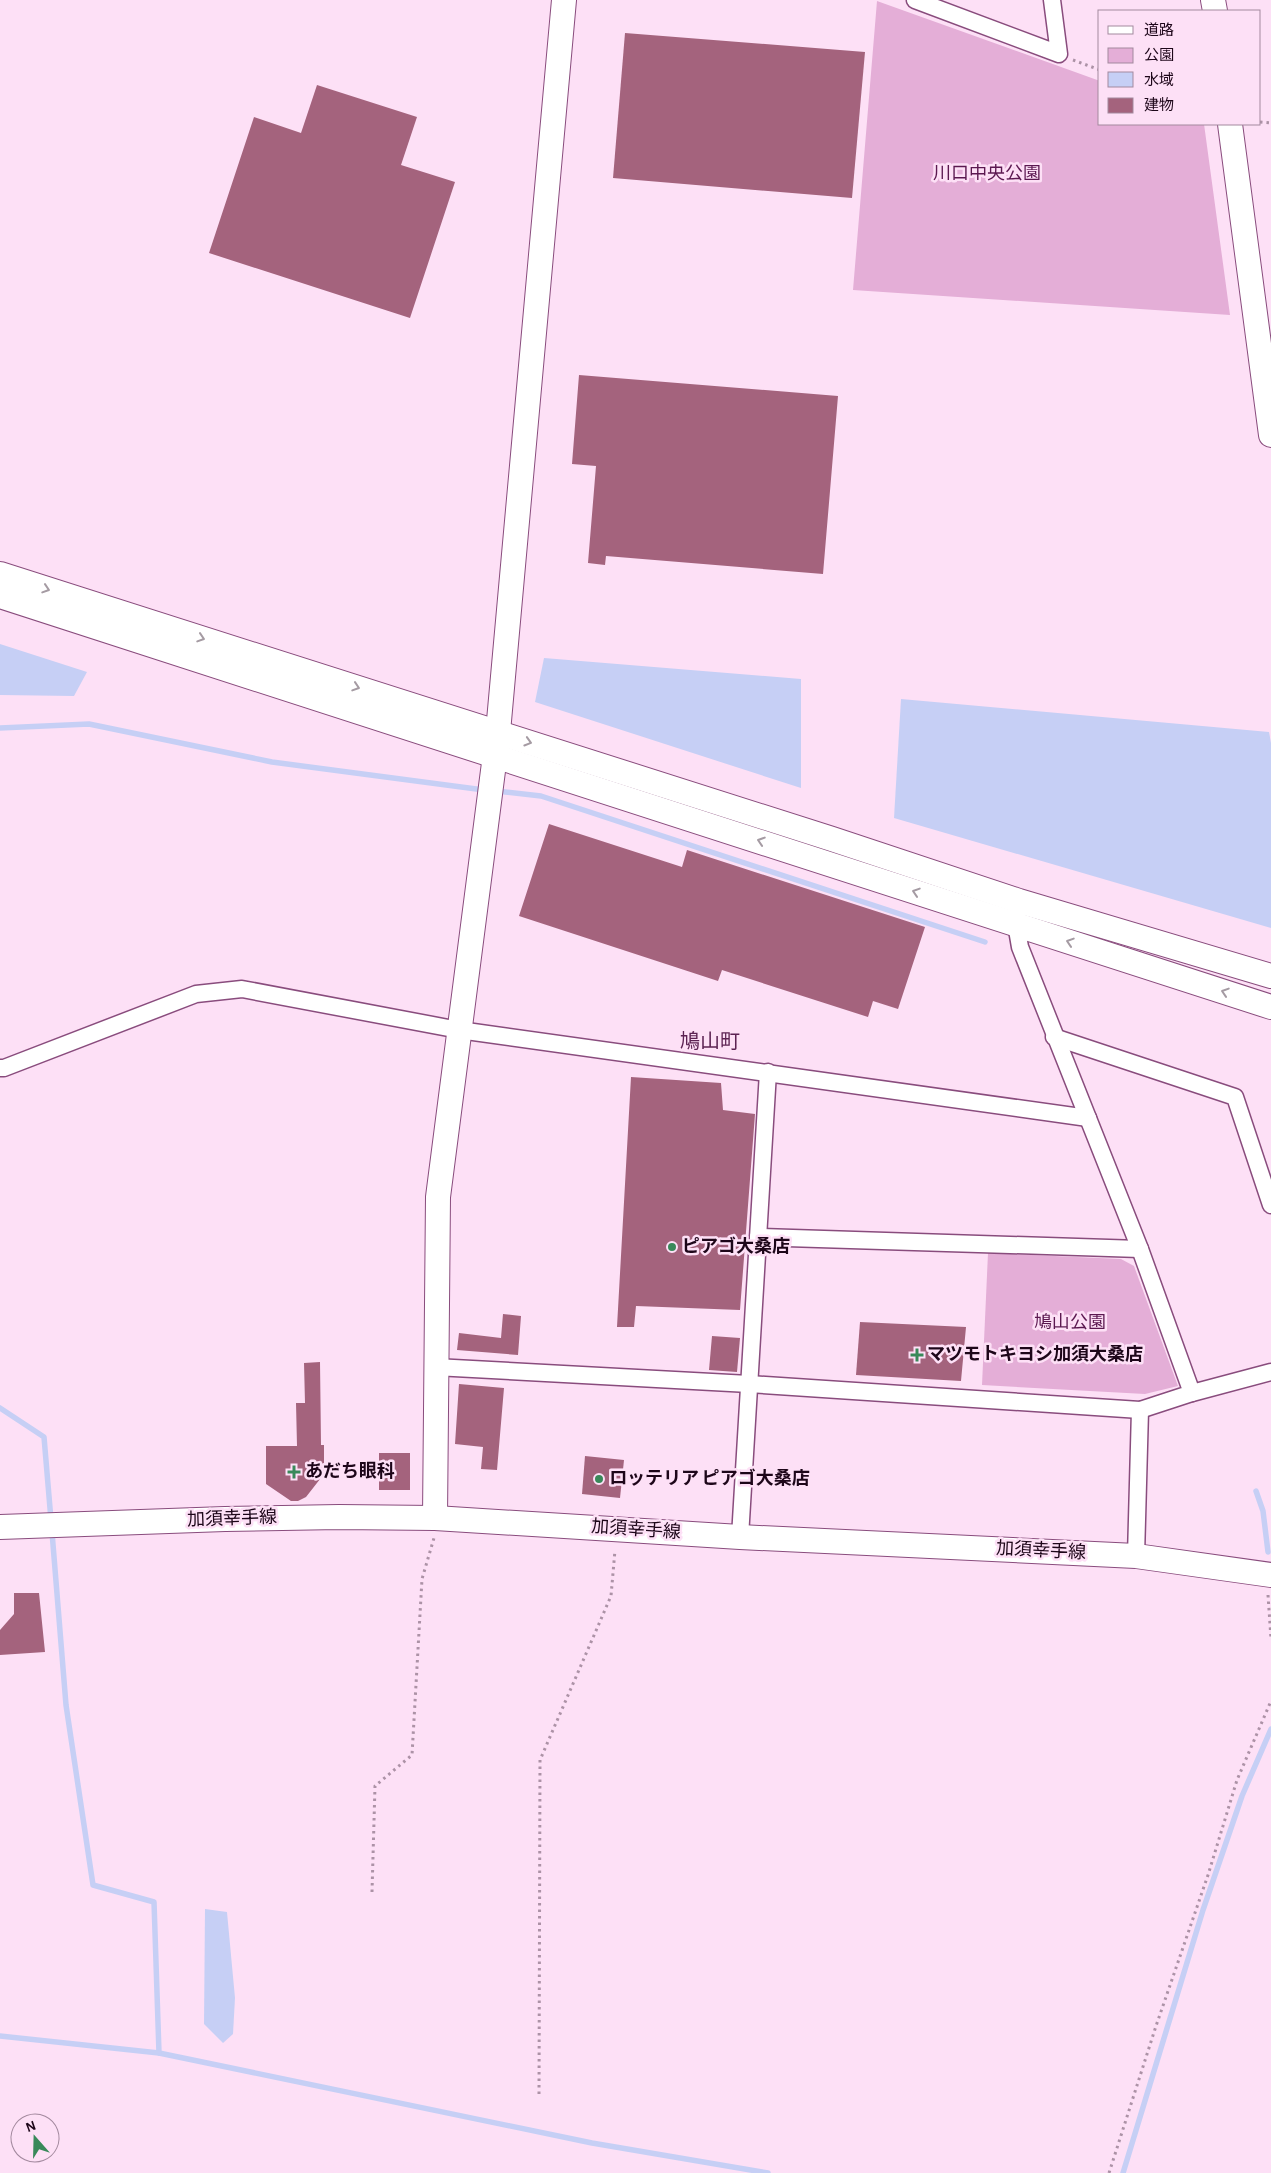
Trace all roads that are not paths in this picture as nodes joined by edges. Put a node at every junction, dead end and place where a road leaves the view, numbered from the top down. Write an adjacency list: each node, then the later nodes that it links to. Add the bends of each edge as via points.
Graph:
1 (564, 0): 8 (street)
2 (915, 0): 3 (street, via 1059,54)
3 (1052, 0)
4 (1230, 125): 5 (street)
5 (1271, 435)
6 (0, 574): 8 (street, one-way to 8)
7 (0, 596): 8 (street)
8 (497, 744): 9 (street, one-way to 9); 10 (street, one-way to 8); 13 (street)
9 (1019, 901): 10 (street); 11 (street)
10 (1016, 924): 12 (street, one-way to 10); 14 (street, via 1020,947)
11 (1271, 976)
12 (1271, 1007)
13 (459, 1030): 15 (street, via 242,989 196,994); 16 (street); 21 (street, via 438,1197)
14 (1054, 1037): 17 (street); 18 (street, via 1235,1097)
15 (0, 1068)
16 (768, 1072): 17 (street); 19 (street)
17 (1088, 1118): 20 (street)
18 (1271, 1205)
19 (758, 1237): 20 (street); 23 (street)
20 (1140, 1249): 24 (street)
21 (435, 1367): 23 (street); 26 (street)
22 (1271, 1372): 24 (street)
23 (749, 1384): 25 (street); 28 (street)
24 (1192, 1393): 25 (street)
25 (1140, 1410): 29 (street)
26 (435, 1518): 27 (street, 加須幸手線, via 339,1516); 28 (street, 加須幸手線)
27 (0, 1527)
28 (740, 1537): 29 (street, 加須幸手線)
29 (1136, 1556): 30 (street, 加須幸手線)
30 (1268, 1574)

